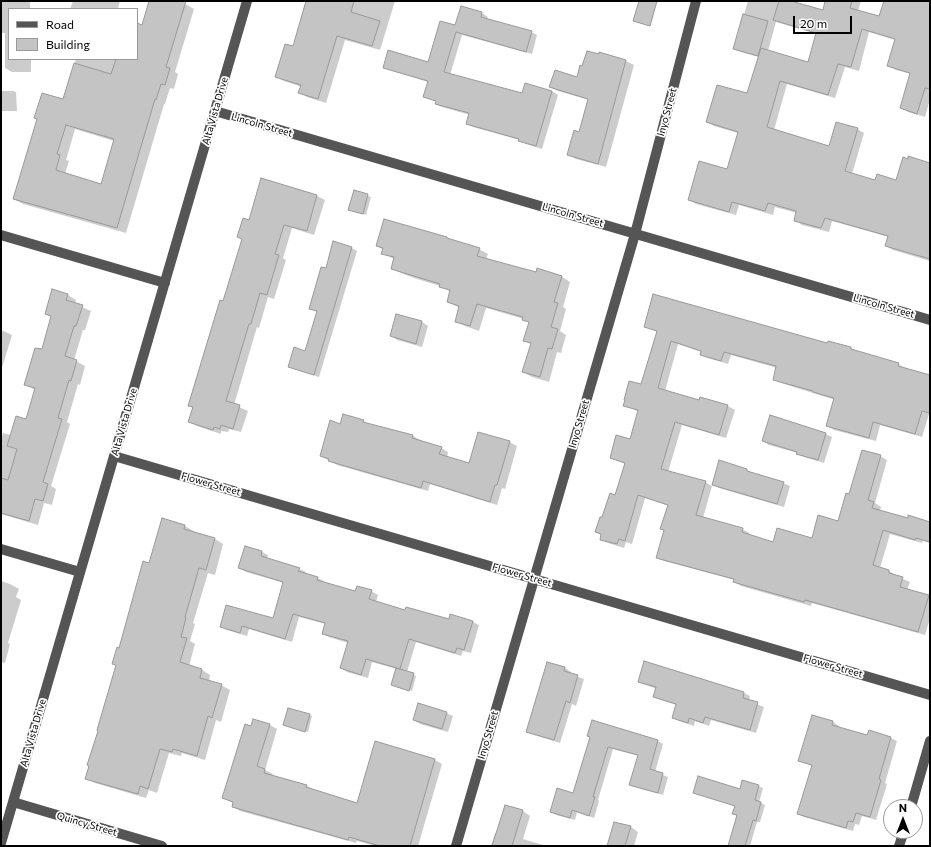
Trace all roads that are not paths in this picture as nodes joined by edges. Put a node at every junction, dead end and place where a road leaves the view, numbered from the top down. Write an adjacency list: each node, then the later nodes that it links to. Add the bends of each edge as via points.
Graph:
1 (247, 1): 3 (street, Alta Vista Drive)
2 (696, 1): 4 (street, Inyo Street)
3 (215, 111): 4 (street, Lincoln Street); 6 (street, Alta Vista Drive)
4 (635, 234): 7 (street, Lincoln Street); 11 (street, Inyo Street)
5 (1, 235): 6 (street)
6 (165, 283): 8 (street, Alta Vista Drive)
7 (930, 320)
8 (114, 456): 10 (street, Alta Vista Drive); 11 (street, Flower Street)
9 (1, 549): 10 (street)
10 (80, 572): 15 (street, Alta Vista Drive)
11 (534, 579): 12 (street, Flower Street); 18 (street, Inyo Street)
12 (930, 695)
13 (930, 741): 14 (street)
14 (913, 799)
15 (13, 802): 16 (street, Alta Vista Drive); 17 (street, Quincy Street)
16 (1, 843)
17 (162, 846)
18 (456, 846)

